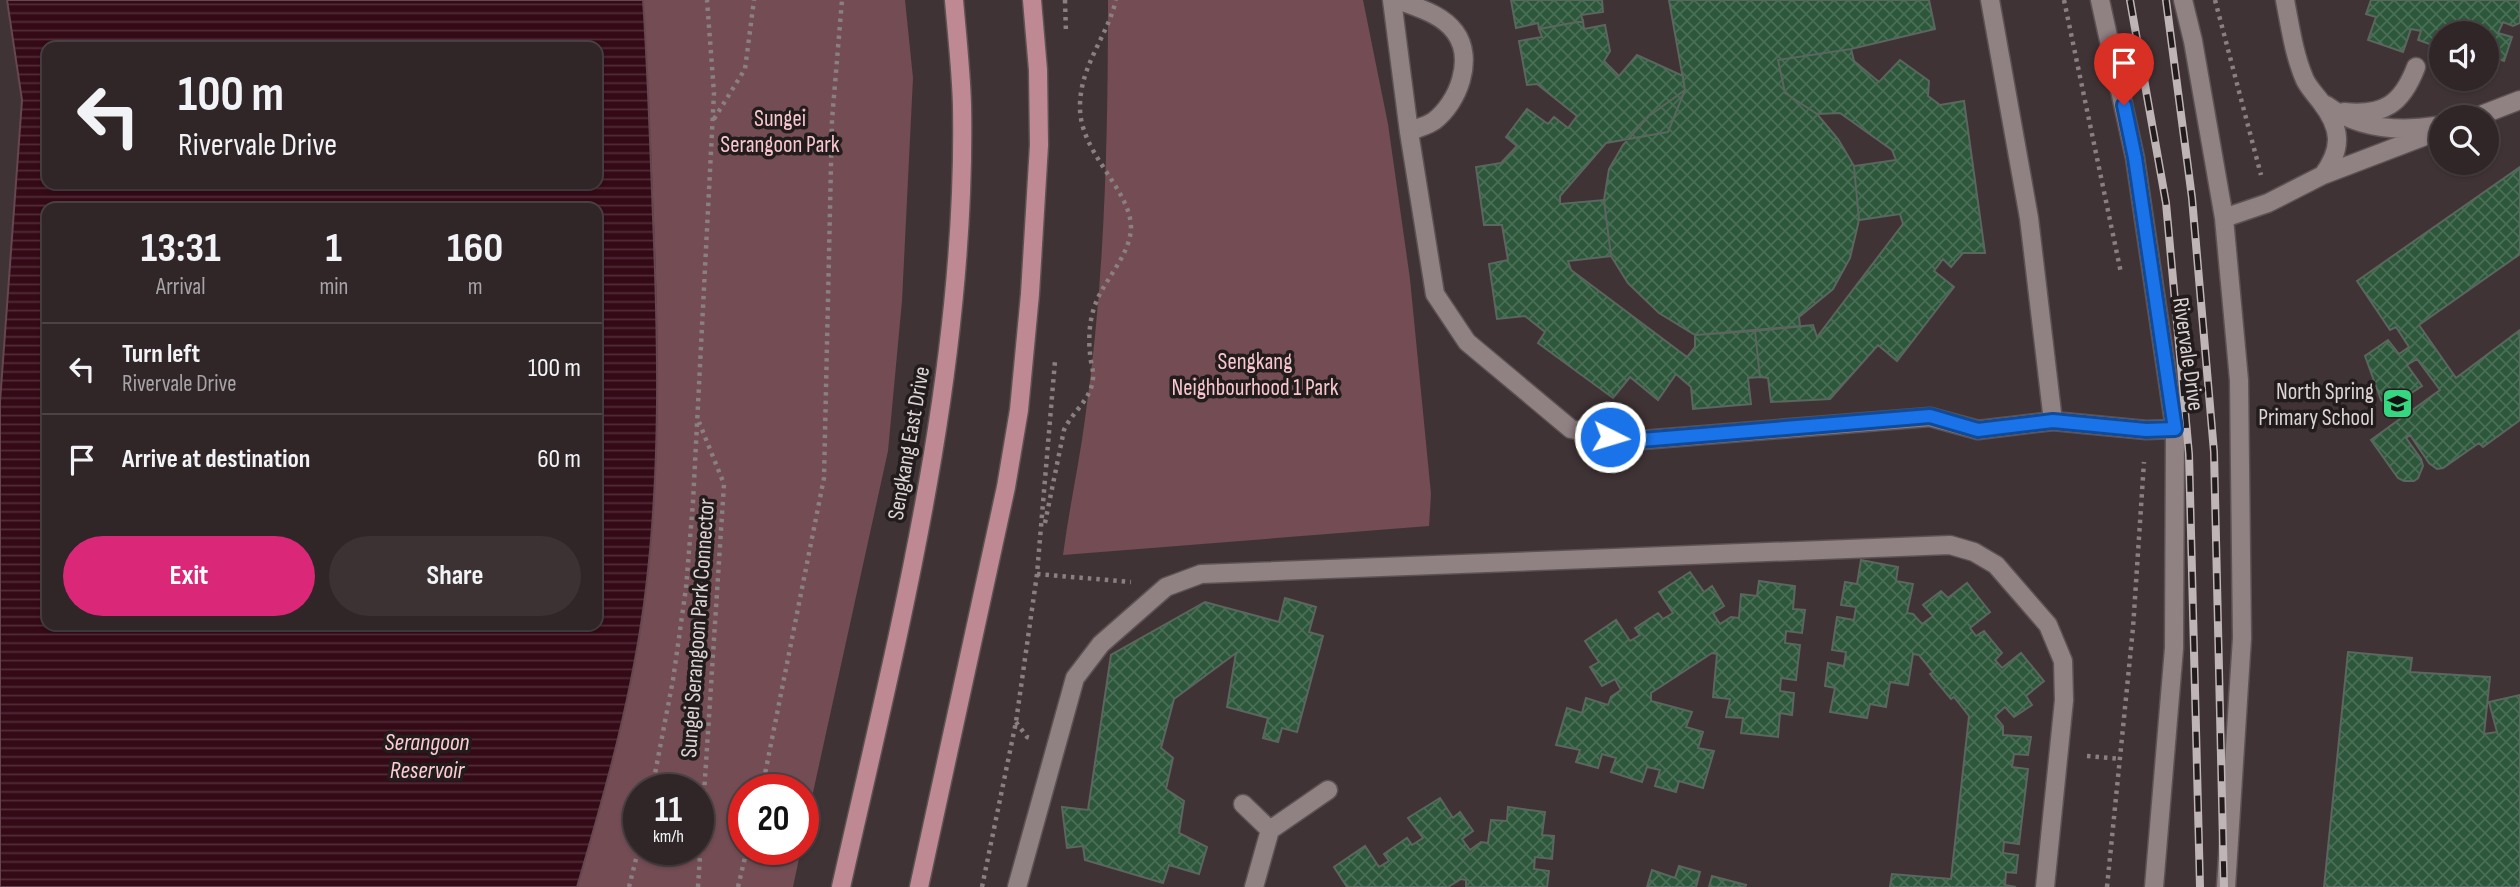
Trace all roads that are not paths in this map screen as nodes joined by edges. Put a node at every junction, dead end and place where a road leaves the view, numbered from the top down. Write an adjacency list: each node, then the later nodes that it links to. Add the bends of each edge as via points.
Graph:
1 (954, 0): 23 (main road, Sengkang East Drive, via 962,141 956,281 947,358 917,537)
2 (1032, 0): 24 (main road, via 1039,145 1019,410)
3 (1392, 0): 14 (street)
4 (1398, 0): 14 (street, via 1439,17 1456,33 1463,54 1454,98 1434,121)
5 (1990, 0): 18 (street, via 2029,218)
6 (2100, 0): 19 (street, Rivervale Drive, via 2135,158)
7 (2183, 0): 17 (street, Rivervale Drive)
8 (2284, 0): 11 (street, via 2300,66)
9 (2416, 67): 11 (street, via 2401,97 2388,107 2344,112)
10 (2520, 100): 12 (street)
11 (2320, 101): 13 (street, via 2340,115 2374,127); 16 (street, via 2339,141)
12 (2499, 108)
13 (2429, 126)
14 (1409, 132): 18 (street, via 1435,294 1467,342 1572,429 1629,441 1930,416 1978,430)
15 (2429, 135): 16 (street)
16 (2323, 176): 17 (street)
17 (2224, 218): 29 (street, Rivervale Drive, via 2239,380 2242,638)
18 (2053, 421): 19 (street)
19 (2175, 429): 28 (street, Rivervale Drive, via 2174,648)
20 (1328, 790): 22 (street)
21 (1243, 804): 22 (street)
22 (1270, 830): 26 (street)
23 (841, 887)
24 (919, 887)
25 (1017, 887): 27 (street, via 1075,678 1101,644 1166,587 1201,574 1950,545 1975,552 1996,565 2048,625 2063,661 2064,700)
26 (1254, 887)
27 (2045, 887)
28 (2154, 887)
29 (2225, 887)

